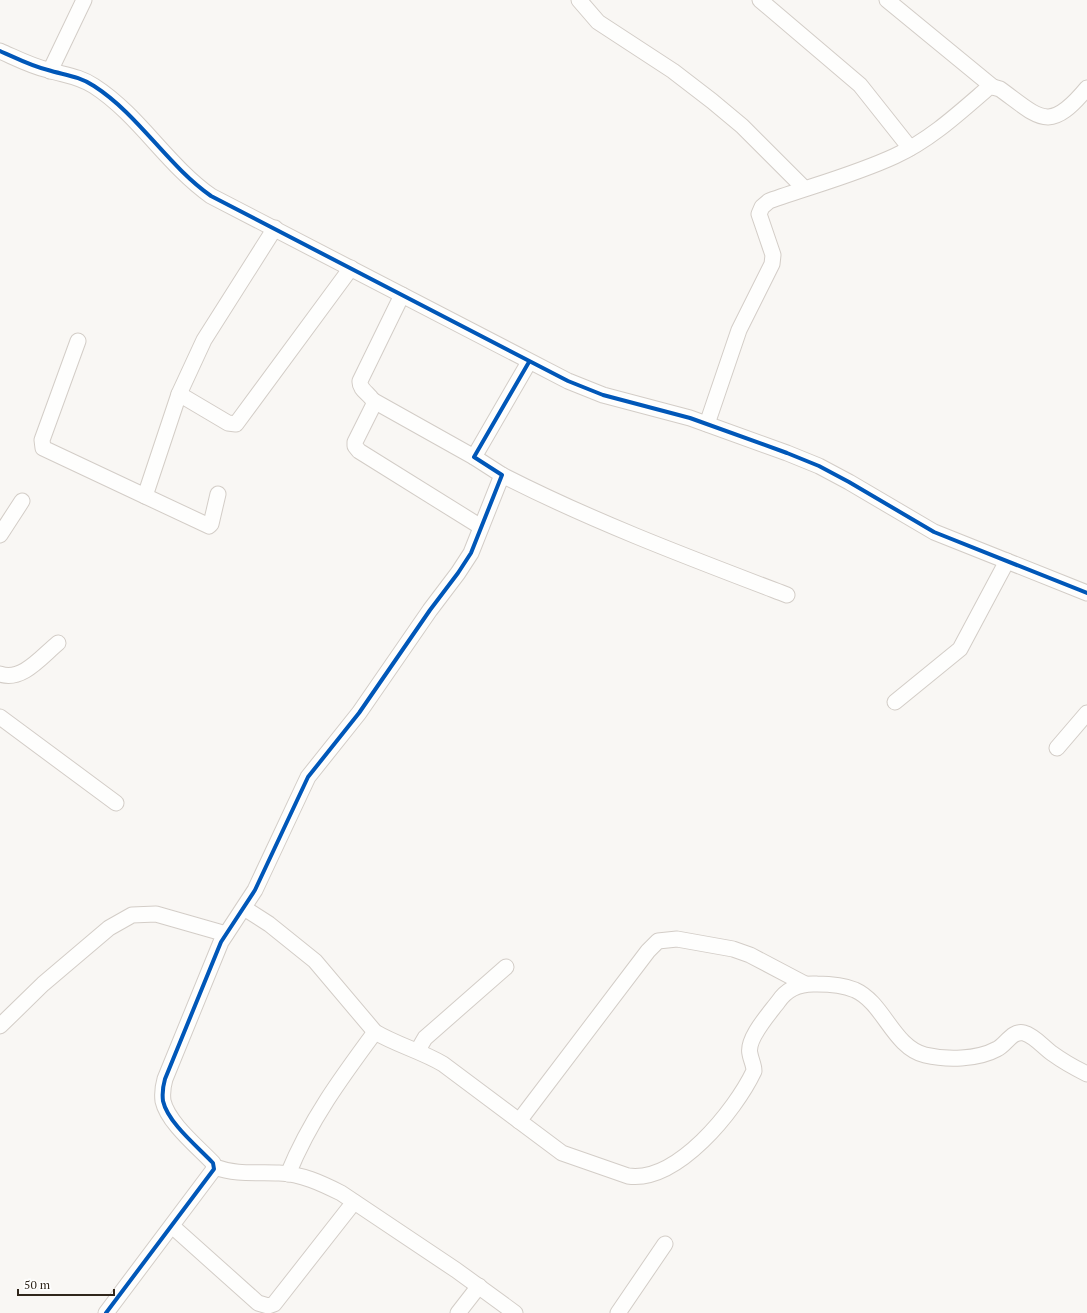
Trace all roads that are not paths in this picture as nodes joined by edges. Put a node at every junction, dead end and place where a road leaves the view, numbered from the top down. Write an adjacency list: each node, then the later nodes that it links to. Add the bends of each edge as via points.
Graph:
1 (84, 0): 6 (street)
2 (579, 0): 10 (street, via 598,22 673,71 742,126)
3 (760, 0): 9 (street, via 860,84)
4 (887, 0): 7 (street)
5 (0, 51): 6 (street)
6 (50, 71): 11 (street, via 79,78 93,85 124,111 193,183 211,196)
7 (993, 87): 8 (street, via 1038,116 1047,119 1056,116 1077,100); 9 (street, via 988,88 938,131)
8 (1087, 88)
9 (910, 148): 10 (street, via 846,177)
10 (804, 188): 18 (street, via 769,201 758,214 773,255 772,264 738,330)
11 (275, 228): 12 (street); 16 (street, via 204,340)
12 (351, 268): 13 (street); 16 (street, via 238,422 228,423)
13 (402, 295): 15 (street); 17 (street, via 360,382 361,387)
14 (78, 341): 22 (street, via 42,440 43,448)
15 (529, 362): 18 (street, via 603,395); 19 (street)
16 (179, 394): 22 (street)
17 (374, 401): 19 (street); 24 (street, via 373,409 356,442 356,449)
18 (707, 424): 26 (street, via 819,466 934,532)
19 (474, 457): 20 (street)
20 (502, 475): 24 (street); 28 (street, via 648,542)
21 (218, 494): 22 (street, via 209,526)
22 (145, 496)
23 (22, 501): 25 (street)
24 (481, 527): 36 (street, via 471,553 458,573 359,714 308,777 265,870)
25 (0, 535)
26 (1007, 561): 27 (street); 31 (street, via 960,649)
27 (1087, 593)
28 (787, 595)
29 (58, 643): 30 (street, via 21,673 10,677)
30 (0, 674)
31 (895, 702)
32 (1087, 714): 34 (street)
33 (0, 717): 35 (street)
34 (1057, 748)
35 (116, 803)
36 (244, 908): 37 (street); 41 (street, via 269,924 315,961)
37 (226, 934): 40 (street, via 156,914 132,915 104,932 43,984); 45 (street, via 162,1090 164,1101 175,1122)
38 (506, 968): 42 (street, via 426,1038)
39 (805, 984): 43 (street, via 844,986 856,991 867,999 904,1043 923,1054 939,1058 991,1052 1002,1047 1014,1034 1022,1032 1052,1054); 44 (street, via 750,955 733,949 677,939 658,941); 44 (street, via 783,995 755,1034 750,1043 749,1054 754,1063 754,1072 717,1128 688,1153 650,1176 628,1176 562,1153)
40 (0, 1026)
41 (375, 1032): 42 (street); 46 (street, via 311,1124)
42 (418, 1050): 44 (street, via 443,1064)
43 (1087, 1074)
44 (519, 1121)
45 (215, 1167): 46 (street, via 237,1173); 48 (street)
46 (288, 1174): 47 (street, via 321,1183)
47 (354, 1202): 48 (street, via 274,1304 268,1306 258,1303); 50 (street)
48 (172, 1226): 51 (street)
49 (665, 1244): 54 (street)
50 (478, 1286): 52 (street); 53 (street)
51 (106, 1313)
52 (458, 1313)
53 (515, 1313)
54 (618, 1313)

